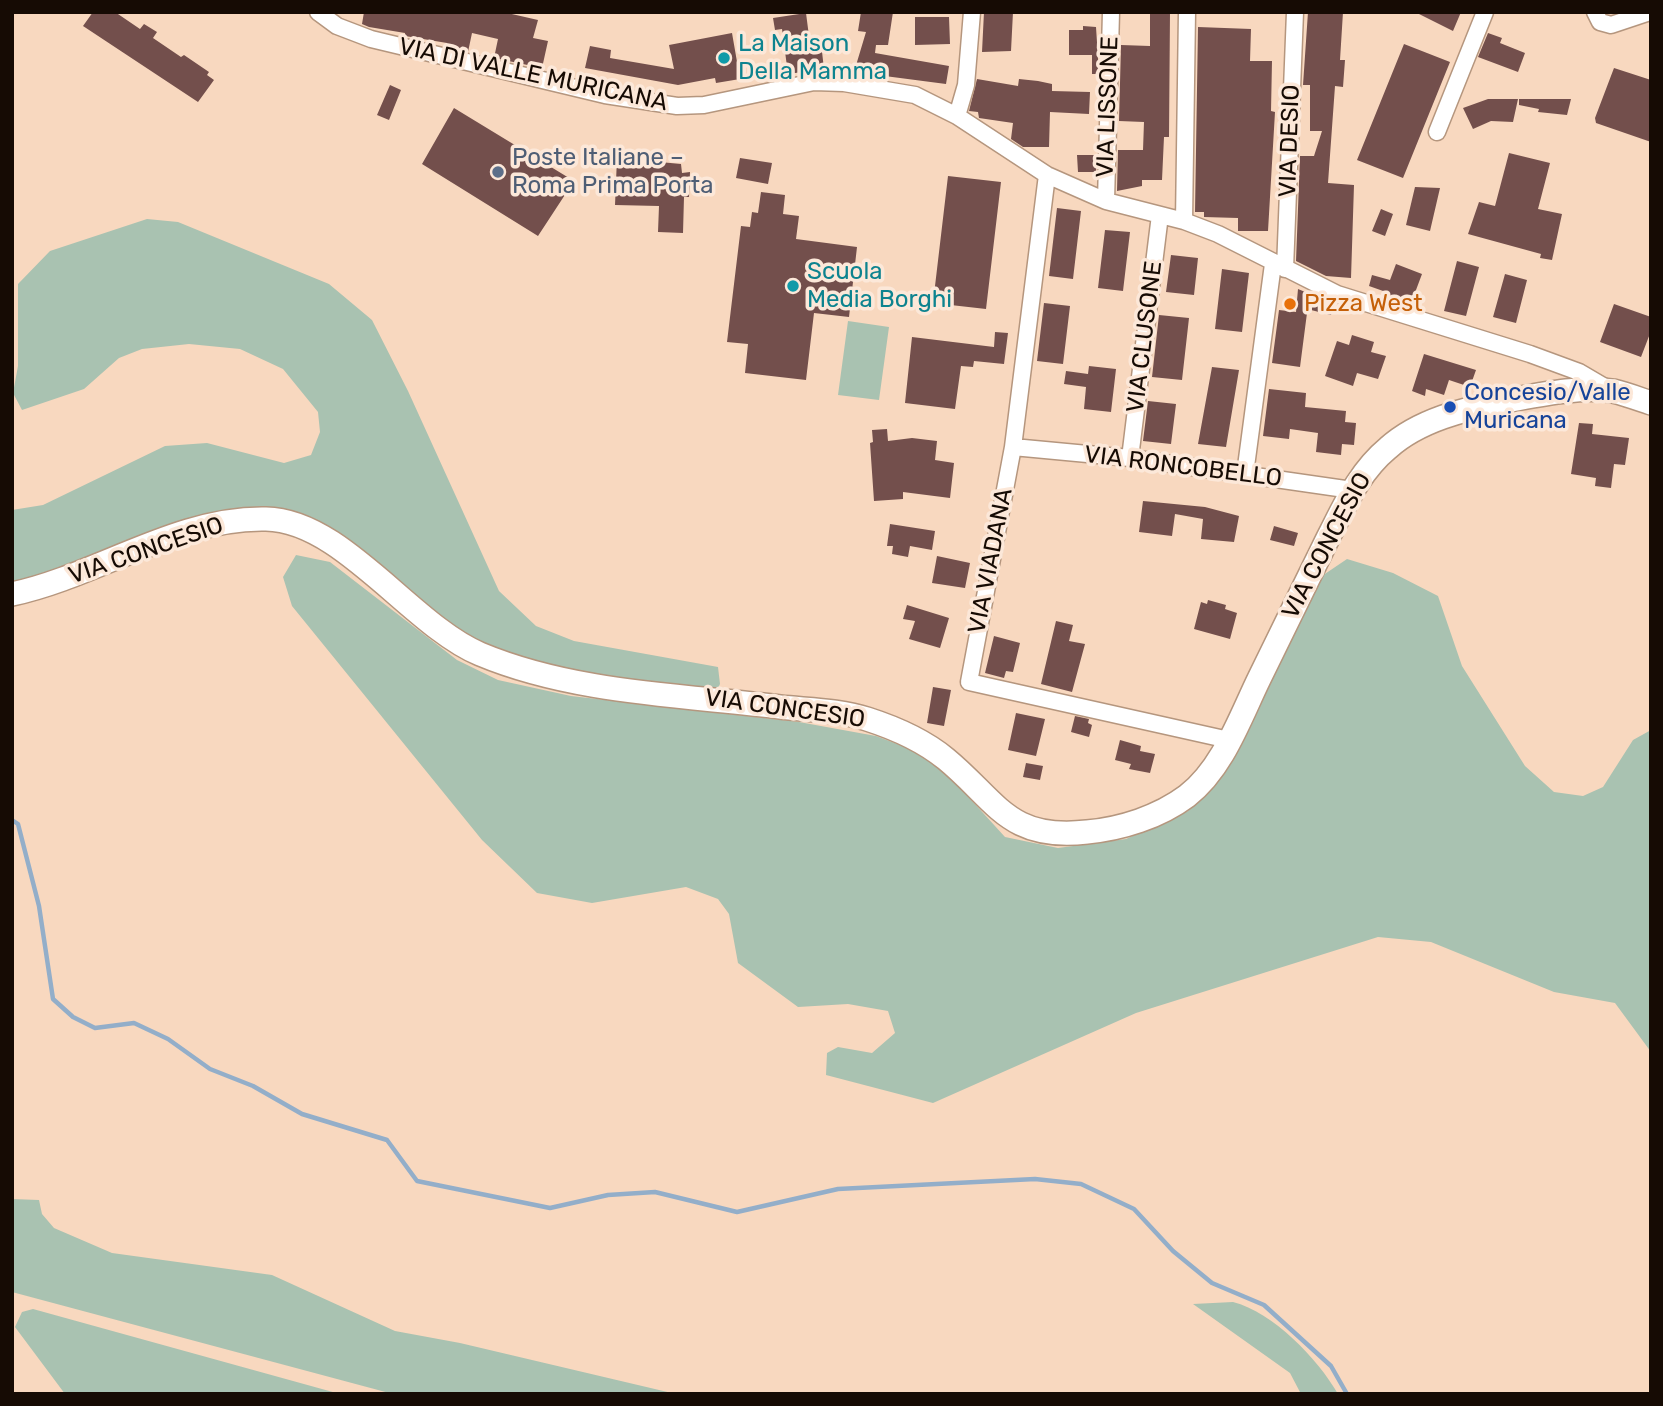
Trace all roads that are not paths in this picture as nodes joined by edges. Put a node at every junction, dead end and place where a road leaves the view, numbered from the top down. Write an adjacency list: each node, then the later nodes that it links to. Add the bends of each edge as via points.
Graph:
1 (318, 12): 9 (street, VIA DI VALLE MURICANA, via 337,26 371,39 605,95 692,107 803,83 833,82 915,94)
2 (972, 12): 9 (street, via 965,93)
3 (1111, 12): 12 (street, VIA LISSONE)
4 (1187, 12): 14 (street)
5 (1295, 12): 15 (street, VIA DESIO)
6 (1485, 12): 10 (street)
7 (1595, 12): 8 (street, via 1600,22 1611,25)
8 (1650, 12)
9 (957, 116): 11 (street, VIA DI VALLE MURICANA)
10 (1437, 132)
11 (1047, 175): 12 (street, VIA DI VALLE MURICANA); 18 (street, VIA VIADANA)
12 (1106, 201): 13 (street, VIA DI VALLE MURICANA)
13 (1160, 215): 14 (street, VIA DI VALLE MURICANA); 19 (street, VIA CLUSONE)
14 (1184, 221): 15 (street, VIA DI VALLE MURICANA)
15 (1279, 266): 16 (street, VIA DI VALLE MURICANA, via 1362,303 1566,367); 20 (street, VIA DESIO)
16 (1611, 391): 17 (street, VIA DI VALLE MURICANA); 21 (street, VIA CONCESIO, via 1526,397 1433,421 1391,445)
17 (1651, 403)
18 (1013, 447): 19 (street, VIA RONCOBELLO); 23 (street, VIA VIADANA, via 969,682)
19 (1130, 458): 20 (street, VIA RONCOBELLO)
20 (1245, 474): 21 (street, VIA RONCOBELLO)
21 (1352, 490): 23 (street, VIA CONCESIO)
22 (12, 594): 23 (street, VIA CONCESIO, via 48,585 190,531 257,519 290,523 344,551 473,652 527,672 598,685 862,717 933,750 1007,817 1052,833 1105,830 1164,810 1200,785)
23 (1229, 740)

